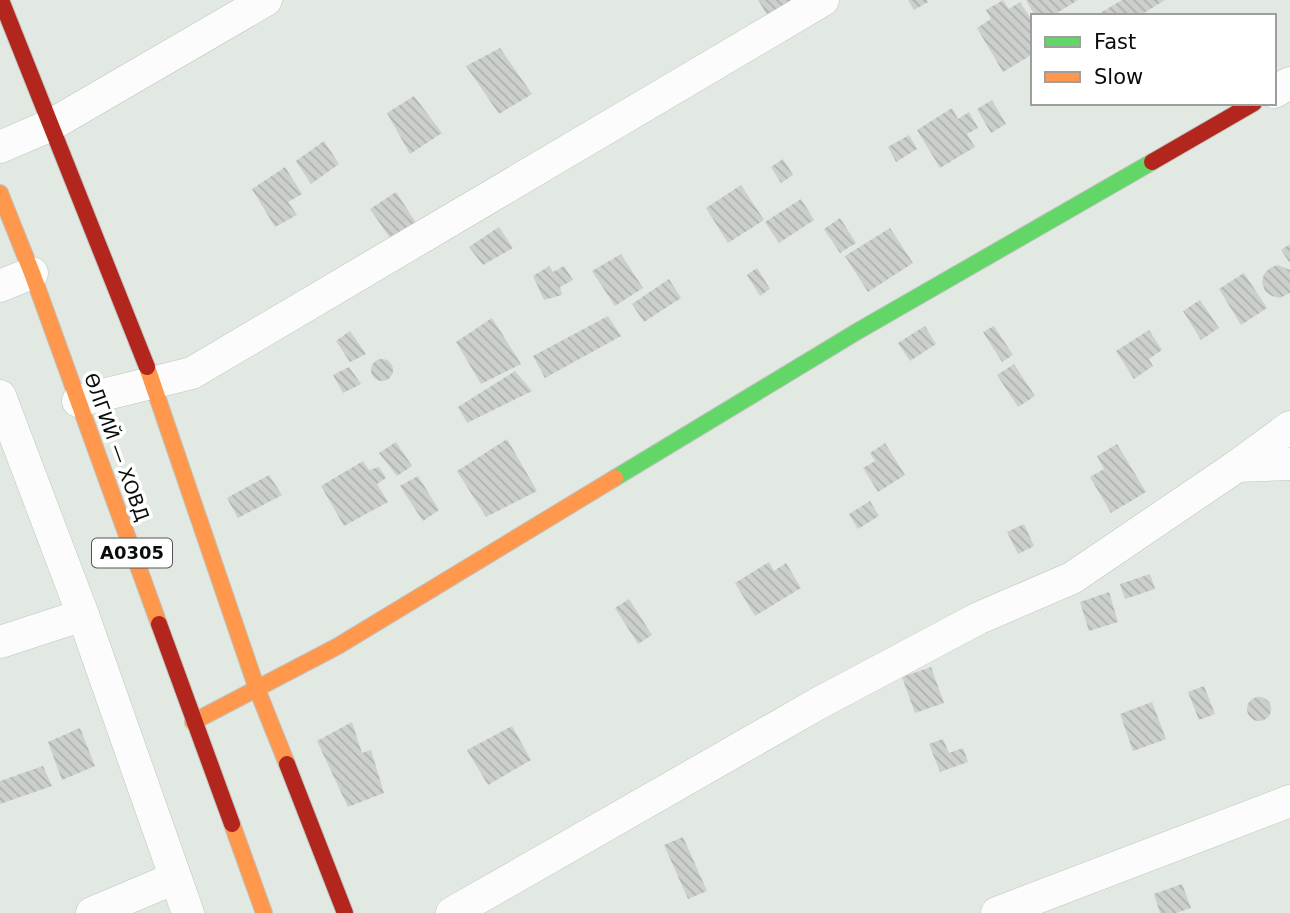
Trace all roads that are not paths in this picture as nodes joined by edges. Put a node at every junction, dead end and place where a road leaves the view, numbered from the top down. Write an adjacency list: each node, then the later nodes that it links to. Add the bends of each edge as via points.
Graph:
1 (1, 0): 5 (main road)
2 (266, 0): 5 (street)
3 (822, 0): 10 (street, via 192,373)
4 (1251, 105): 18 (main road, via 858,331 338,646)
5 (51, 125): 6 (street); 10 (main road)
6 (0, 147)
7 (0, 193): 8 (main road, ӨЛГИЙ — ХОВД / A0305)
8 (32, 273): 9 (street); 12 (main road, ӨЛГИЙ — ХОВД / A0305)
9 (0, 286)
10 (153, 383): 12 (street); 18 (main road)
11 (0, 396): 16 (street)
12 (78, 401): 19 (main road, ӨЛГИЙ — ХОВД / A0305)
13 (1290, 427): 15 (street)
14 (1290, 464): 15 (street)
15 (1237, 466): 26 (street, via 1072,578 978,618 819,703)
16 (83, 615): 17 (street); 21 (street)
17 (0, 642)
18 (257, 689): 19 (main road); 25 (main road)
19 (193, 722): 24 (main road, ӨЛГИЙ — ХОВД / A0305)
20 (1290, 802): 27 (street)
21 (175, 878): 22 (street); 23 (street)
22 (92, 913)
23 (188, 913)
24 (264, 913)
25 (345, 913)
26 (452, 913)
27 (997, 913)

